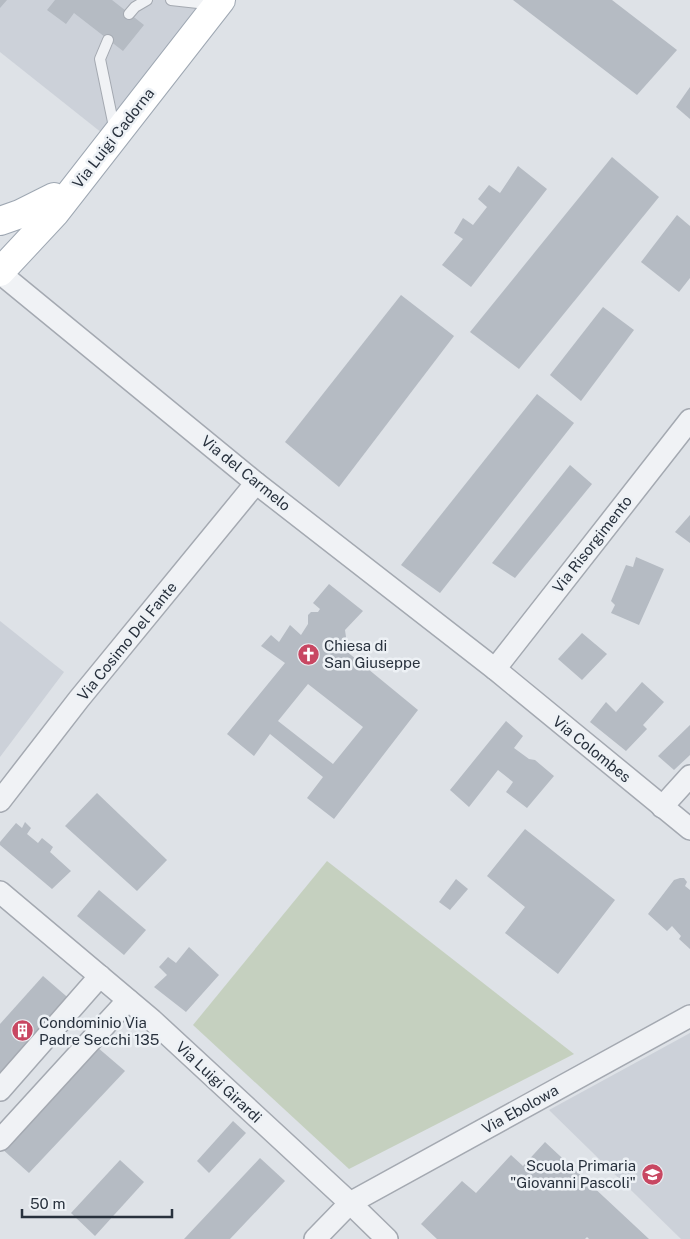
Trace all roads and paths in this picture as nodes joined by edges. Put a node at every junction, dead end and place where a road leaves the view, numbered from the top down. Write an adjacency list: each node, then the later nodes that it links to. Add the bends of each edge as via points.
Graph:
1 (148, 0): 4 (lane)
2 (171, 0): 3 (lane)
3 (213, 1): 6 (main road, Via Luigi Cadorna); 9 (main road, Via Luigi Cadorna, via 55,213)
4 (130, 14)
5 (108, 40): 6 (lane, via 100,59)
6 (113, 122): 7 (main road, Via Luigi Cadorna)
7 (54, 197): 8 (main road); 9 (main road, Via Luigi Cadorna)
8 (0, 221)
9 (0, 272): 11 (street, Via del Carmelo)
10 (690, 420): 12 (street, Via Risorgimento)
11 (256, 482): 12 (street, Via del Carmelo); 14 (street, Via Cosimo Del Fante)
12 (495, 669): 15 (street, Via Colombes)
13 (690, 776): 15 (street)
14 (0, 801)
15 (662, 807): 16 (street, Via Colombes)
16 (690, 829)
17 (0, 892): 18 (street, Via Luigi Girardi)
18 (100, 976): 19 (street, Via Luigi Girardi); 21 (street)
19 (128, 1000): 22 (street); 23 (street, Via Luigi Girardi)
20 (690, 1016): 23 (street, Via Ebolowa)
21 (0, 1090)
22 (0, 1140)
23 (350, 1203): 24 (street, Via Ebolowa); 25 (street, Via Luigi Girardi)
24 (315, 1239)
25 (387, 1239)

